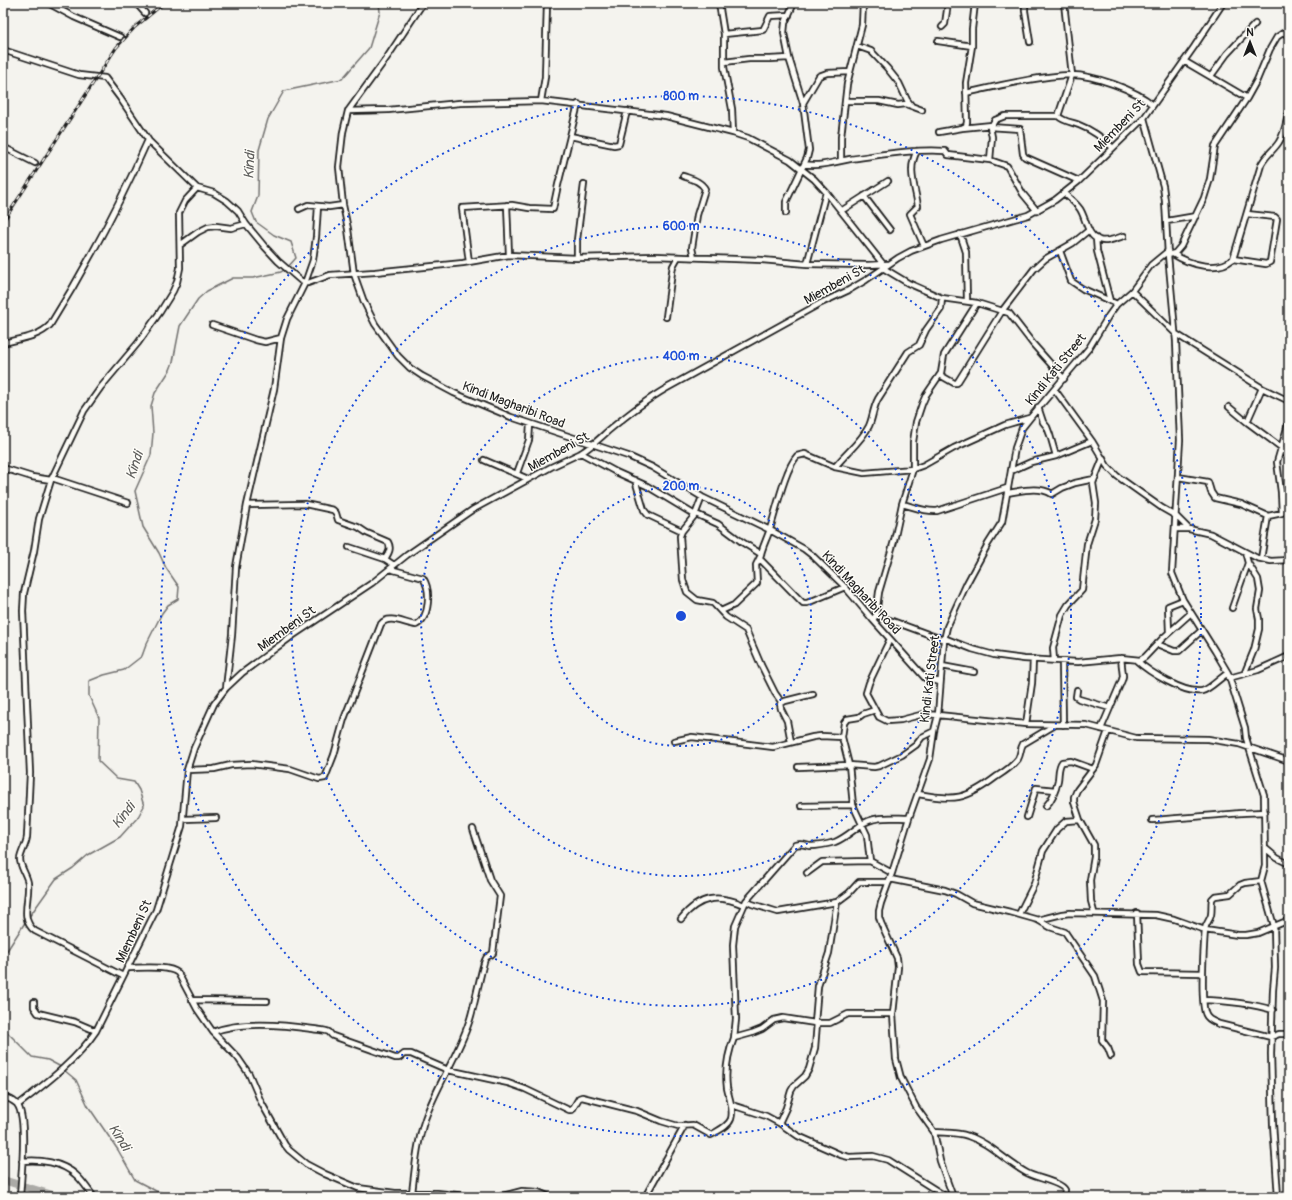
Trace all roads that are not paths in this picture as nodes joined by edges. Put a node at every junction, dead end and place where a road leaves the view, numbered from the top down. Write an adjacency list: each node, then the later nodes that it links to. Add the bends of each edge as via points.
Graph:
1 (48, 3): 19 (street, via 74,18)
2 (136, 3): 13 (street)
3 (423, 3): 40 (street, Kindi Magharibi Road)
4 (547, 3): 33 (street, via 545,77)
5 (719, 3): 18 (street)
6 (794, 3): 14 (street)
7 (862, 3): 22 (street, via 862,25)
8 (948, 3): 16 (street, via 945,24)
9 (975, 3): 23 (street)
10 (1025, 3): 21 (street)
11 (1064, 3): 29 (street)
12 (1223, 3): 26 (street, Miembeni St)
13 (145, 13)
14 (789, 15): 18 (street, via 770,16 763,30); 25 (street, via 784,33)
15 (1255, 24): 30 (street)
16 (942, 27)
17 (1289, 32): 32 (street, Kindi Kati Street, via 1275,40)
18 (724, 34): 27 (street)
19 (120, 37)
20 (938, 41): 23 (street)
21 (1030, 42)
22 (857, 46): 28 (street); 37 (street, via 871,51 880,60 899,83)
23 (972, 46): 31 (street)
24 (3, 50): 50 (street, via 79,75 104,78)
25 (789, 58): 27 (street, via 749,58); 35 (street)
26 (1184, 61): 30 (street); 38 (street, Miembeni St)
27 (724, 62): 48 (street, via 732,109)
28 (850, 72): 34 (street); 35 (street, via 819,76)
29 (1072, 75): 31 (street); 38 (street, via 1122,87 1145,98); 43 (street)
30 (1211, 76): 32 (street)
31 (966, 93): 46 (street, via 967,122)
32 (1247, 98): 74 (street, Kindi Kati Street, via 1215,146 1210,179)
33 (541, 101): 36 (street); 40 (street, via 460,103)
34 (846, 101): 37 (street, via 879,101); 55 (street)
35 (803, 103): 57 (street, via 809,146)
36 (578, 104): 41 (street); 49 (street)
37 (911, 105): 39 (street)
38 (1153, 105): 44 (street, Miembeni St)
39 (922, 110)
40 (348, 111): 66 (street, Kindi Magharibi Road, via 339,167)
41 (627, 111): 48 (street, via 680,119); 49 (street, via 619,144)
42 (1289, 111): 73 (street, via 1284,133 1263,160)
43 (1058, 116): 45 (street, via 1006,116 995,120); 52 (street, via 1097,134)
44 (1144, 118): 52 (street, Miembeni St); 75 (street, via 1163,186)
45 (990, 127): 46 (street); 54 (street); 60 (street, via 1020,129 1025,157)
46 (962, 128): 47 (street)
47 (939, 132)
48 (733, 133): 57 (street)
49 (570, 136): 67 (street, via 554,209)
50 (148, 140): 62 (street); 107 (street, via 109,220 50,325 39,334)
51 (3, 148): 56 (street)
52 (1113, 148): 60 (street, Miembeni St)
53 (917, 151): 54 (street, via 945,151 948,155); 55 (street); 83 (street, via 912,171 918,206 910,214)
54 (990, 160): 71 (street, via 1009,168 1023,194)
55 (841, 161): 57 (street)
56 (35, 164)
57 (803, 166): 63 (street); 72 (street, via 786,202)
58 (683, 176): 88 (street, via 702,184 705,189 697,215 692,248)
59 (888, 181): 65 (street)
60 (1079, 181): 64 (street, Miembeni St)
61 (584, 184): 89 (street)
62 (197, 188): 76 (street, via 222,197 238,211); 82 (street, via 179,212)
63 (826, 192): 70 (street); 92 (street)
64 (1064, 193): 71 (street, Miembeni St); 78 (street, via 1079,208)
65 (864, 196): 70 (street); 77 (street)
66 (343, 205): 68 (street); 94 (street, Kindi Magharibi Road)
67 (507, 205): 86 (street); 91 (street, via 462,208)
68 (318, 206): 69 (street, via 305,205); 95 (street, via 313,260)
69 (299, 209)
70 (841, 211): 93 (street)
71 (1037, 211): 79 (street, Miembeni St)
72 (786, 213)
73 (1247, 214): 90 (street); 90 (street, via 1277,219 1270,262 1266,264)
74 (1196, 216): 75 (street); 85 (street, Kindi Kati Street, via 1177,252)
75 (1167, 221): 85 (street)
76 (246, 224): 82 (street, via 231,228 208,227); 95 (street, via 278,261)
77 (890, 230)
78 (1089, 230): 81 (street); 84 (street)
79 (960, 234): 83 (street, Miembeni St); 98 (street, via 966,252)
80 (1124, 236): 81 (street, via 1105,240)
81 (1096, 238): 99 (street)
82 (180, 244): 134 (street, via 179,275 173,291 138,343 84,410)
83 (924, 246): 93 (street, Miembeni St)
84 (1060, 250): 99 (street, via 1071,281); 102 (street, via 1034,269)
85 (1170, 254): 90 (street, via 1189,263 1205,265 1221,265); 96 (street, Kindi Kati Street, via 1151,265); 105 (street)
86 (509, 255): 89 (street); 91 (street)
87 (678, 257): 88 (street); 89 (street); 103 (street, via 672,272)
88 (694, 257): 92 (street)
89 (577, 258)
90 (1233, 259)
91 (469, 262): 94 (street)
92 (807, 264): 93 (street)
93 (885, 266): 97 (street, via 898,278); 120 (street, Miembeni St, via 849,290 650,398)
94 (354, 274): 95 (street, via 330,275); 118 (street, Kindi Magharibi Road, via 374,324 410,368 454,393)
95 (305, 283): 106 (street, via 292,307)
96 (1132, 291): 101 (street, Kindi Kati Street); 105 (street)
97 (942, 298): 98 (street); 128 (street, via 941,309 919,345 908,352 875,404 872,418 864,434)
98 (967, 301): 100 (street)
99 (1110, 301): 101 (street)
100 (977, 302): 102 (street); 108 (street, via 944,355)
101 (1117, 304): 109 (street, Kindi Kati Street, via 1089,348)
102 (1002, 311): 108 (street, via 956,383); 109 (street, via 1012,315 1032,344)
103 (666, 317)
104 (212, 325): 106 (street, via 265,342)
105 (1176, 334): 110 (street); 133 (street, via 1180,440)
106 (281, 338): 142 (street, via 274,389)
107 (3, 343)
108 (940, 375): 130 (street, via 926,395 916,422)
109 (1064, 379): 111 (street, Kindi Kati Street)
110 (1262, 388): 112 (street); 117 (street)
111 (1054, 390): 113 (street, Kindi Kati Street); 119 (street)
112 (1289, 401)
113 (1038, 407): 115 (street, Kindi Kati Street); 123 (street)
114 (1229, 407): 117 (street)
115 (1030, 418): 130 (street, via 1006,425); 131 (street, Kindi Kati Street, via 1022,428)
116 (1289, 421): 121 (street)
117 (1247, 422): 121 (street)
118 (530, 424): 120 (street, Kindi Magharibi Road); 132 (street, via 529,440)
119 (1092, 442): 123 (street); 125 (street)
120 (594, 445): 122 (street, Miembeni St); 139 (street, Kindi Magharibi Road, via 652,467)
121 (1282, 448): 124 (street); 126 (street)
122 (581, 453): 135 (street, Miembeni St); 137 (street)
123 (1056, 456): 131 (street)
124 (1278, 456): 126 (street); 145 (street, via 1276,465 1282,513)
125 (1103, 458): 136 (street); 144 (street, via 1117,476)
126 (1289, 458)
127 (484, 460): 132 (street)
128 (835, 467): 130 (street, via 864,473); 148 (street, via 805,454 797,456 778,501)
129 (3, 468): 134 (street, via 32,477)
130 (913, 469): 141 (street)
131 (1011, 470): 138 (street, Kindi Kati Street)
132 (517, 474): 135 (street)
133 (1178, 477): 144 (street); 145 (street, via 1208,482 1215,498 1241,504)
134 (52, 479): 140 (street); 237 (street, via 39,519 24,593 30,773 27,838 20,862 28,882 26,912 29,924 35,931)
135 (528, 479): 157 (street, Miembeni St, via 472,510)
136 (1094, 479): 138 (street, via 1075,483 1052,494 1043,490); 173 (street, via 1095,519 1087,544 1082,590 1062,615 1054,648)
137 (635, 480): 143 (street); 149 (street, via 644,510 648,515)
138 (1007, 490): 141 (street, via 938,511); 168 (street, Kindi Kati Street, via 1002,522 948,622)
139 (702, 496): 143 (street); 148 (street, Kindi Magharibi Road)
140 (128, 503)
141 (902, 504): 163 (street)
142 (247, 505): 153 (street, via 305,504 333,510 338,520 388,542 390,550); 182 (street, via 236,567 233,628)
143 (696, 515): 149 (street); 152 (street, via 718,524)
144 (1176, 516): 146 (street); 147 (street)
145 (1268, 516): 154 (street)
146 (1175, 529): 147 (street); 159 (street, via 1172,573)
147 (1189, 529): 151 (street, via 1211,534)
148 (770, 530): 152 (street); 158 (street, Kindi Magharibi Road, via 813,556)
149 (682, 531): 161 (street, via 680,536 683,580 687,592 697,600 713,603)
150 (349, 547): 153 (street)
151 (1245, 552): 154 (street); 156 (street)
152 (760, 556): 158 (street, via 763,563 803,603); 161 (street, via 756,564 757,583 734,605)
153 (385, 559): 157 (street)
154 (1259, 559): 155 (street); 156 (street)
155 (1289, 560)
156 (1249, 565): 160 (street); 178 (street, via 1257,575 1259,584 1259,624 1254,650)
157 (392, 567): 182 (street, Miembeni St, via 242,673); 203 (street, via 424,578 429,593 426,608 422,620 416,625 389,620 381,624 344,719 325,778 319,779 290,769 251,764)
158 (845, 587): 164 (street, Kindi Magharibi Road)
159 (1183, 600): 162 (street); 166 (street, via 1168,606)
160 (1232, 608)
161 (722, 611): 185 (street, via 730,620 746,630 761,665)
162 (1191, 613): 165 (street); 166 (street)
163 (876, 615): 164 (street); 168 (street)
164 (873, 620): 167 (street, Kindi Magharibi Road)
165 (1202, 630): 169 (street, via 1179,651); 179 (street)
166 (1169, 632): 169 (street)
167 (890, 639): 181 (street, Kindi Magharibi Road, via 925,678); 187 (street, via 866,690)
168 (944, 639): 172 (street, via 988,653); 176 (street, Kindi Kati Street)
169 (1157, 644): 174 (street, via 1145,657)
170 (1289, 656): 178 (street, via 1258,670)
171 (1121, 658): 174 (street); 175 (street); 186 (street, via 1123,676)
172 (1032, 659): 173 (street); 189 (street, via 1032,683)
173 (1054, 660): 175 (street)
174 (1136, 660): 179 (street, via 1159,677 1192,690 1204,690)
175 (1062, 661): 191 (street)
176 (942, 666): 177 (street); 181 (street, Kindi Kati Street)
177 (974, 672)
178 (1245, 672): 180 (street)
179 (1228, 673): 180 (street)
180 (1229, 678): 198 (street)
181 (940, 682): 188 (street, Kindi Kati Street)
182 (226, 688): 203 (street, Miembeni St, via 204,724)
183 (1077, 690): 186 (street, via 1078,699)
184 (813, 694): 185 (street)
185 (782, 703): 197 (street, via 781,709)
186 (1110, 708): 192 (street)
187 (875, 710): 188 (street, via 887,721 924,714); 195 (street, via 847,719)
188 (938, 715): 189 (street); 193 (street, Kindi Kati Street)
189 (1026, 724): 190 (street)
190 (1055, 725): 191 (street); 205 (street, via 1022,744 1020,754 1014,763 977,791 952,798)
191 (1063, 725): 192 (street, via 1081,724)
192 (1101, 729): 194 (street)
193 (934, 731): 200 (street, via 922,737 902,755 885,764 874,767); 205 (street, Kindi Kati Street, via 930,759)
194 (1108, 731): 198 (street, via 1136,738 1208,739); 202 (street, via 1102,752)
195 (842, 736): 197 (street, via 821,736); 200 (street)
196 (674, 741): 197 (street, via 692,738 751,743 766,747)
197 (792, 742)
198 (1250, 748): 199 (street); 209 (street, via 1264,795)
199 (1289, 761)
200 (849, 765): 201 (street); 206 (street)
201 (798, 766)
202 (1093, 769): 204 (street, via 1071,761 1062,762); 214 (street, via 1074,797)
203 (187, 770): 213 (street, Miembeni St)
204 (1055, 790): 208 (street); 210 (street, via 1036,788)
205 (918, 794): 212 (street, Kindi Kati Street)
206 (853, 805): 207 (street); 216 (street)
207 (801, 806)
208 (1046, 806)
209 (1265, 812): 215 (street); 218 (street)
210 (1027, 817)
211 (216, 818): 213 (street)
212 (908, 818): 216 (street, via 879,818); 222 (street, Kindi Kati Street)
213 (183, 819): 235 (street, Miembeni St, via 156,910)
214 (1080, 820): 227 (street, via 1094,845 1090,880); 229 (street, via 1066,821 1057,829 1043,851 1034,884)
215 (1152, 820)
216 (861, 824): 219 (street, via 866,835); 226 (street, via 835,842 795,846)
217 (473, 829): 251 (street, via 490,880 500,898 493,953 484,961 469,1023)
218 (1265, 848): 220 (street); 224 (street, via 1265,866)
219 (870, 861): 221 (street, via 822,862); 222 (street)
220 (1289, 864)
221 (807, 873)
222 (892, 873): 223 (street, Kindi Kati Street)
223 (889, 881): 225 (street, via 859,882); 229 (street, via 946,890 972,903); 243 (street, Kindi Kati Street, via 879,917 897,958)
224 (1261, 881): 233 (street); 234 (street, via 1245,883 1230,894 1213,898 1211,916)
225 (837, 902): 226 (street, via 778,912); 244 (street, via 829,953 818,986)
226 (745, 903): 230 (street, via 713,898 697,904); 249 (street, via 734,934)
227 (1094, 912): 228 (street); 231 (street, via 1062,914)
228 (1136, 913): 234 (street, via 1165,917); 236 (street, via 1139,964 1142,972)
229 (1019, 914): 231 (street)
230 (681, 919)
231 (1038, 920): 250 (street, via 1065,932 1095,976 1103,1001 1102,1040)
232 (1289, 920): 233 (street)
233 (1274, 926): 234 (street, via 1246,935); 242 (street, via 1276,968)
234 (1205, 930): 236 (street)
235 (128, 968): 237 (street, Miembeni St); 238 (street, via 174,970 183,981)
236 (1203, 973): 239 (street)
237 (123, 976): 245 (street, Miembeni St)
238 (192, 1000): 240 (street); 246 (street)
239 (1204, 1000): 242 (street, via 1255,1005); 248 (street, via 1206,1015 1211,1020)
240 (267, 1001)
241 (34, 1002): 245 (street, via 38,1013 75,1022)
242 (1273, 1010): 248 (street)
243 (893, 1014): 244 (street, via 848,1014 833,1022); 257 (street, Kindi Kati Street, via 896,1059 902,1078 916,1107)
244 (816, 1023): 249 (street, via 778,1018 762,1029); 255 (street, via 815,1048 809,1069 791,1091)
245 (96, 1031): 253 (street, Miembeni St, via 68,1064)
246 (213, 1032): 251 (street, via 233,1027 267,1025 323,1031 395,1058 411,1054); 259 (street, via 238,1058 249,1074 260,1102 285,1145 297,1157 325,1174 358,1188)
247 (1289, 1034): 248 (street)
248 (1271, 1037): 268 (street)
249 (734, 1038): 254 (street, via 726,1078)
250 (1111, 1056)
251 (448, 1070): 256 (street, via 508,1083 569,1110 572,1110 582,1097 637,1111 678,1126); 259 (street, via 434,1096 422,1130)
252 (3, 1097): 253 (street)
253 (18, 1105): 258 (street, via 23,1123)
254 (732, 1105): 255 (street); 256 (street, via 729,1122 711,1135 699,1127)
255 (779, 1123): 265 (street, via 798,1136 841,1155 873,1156 888,1160 945,1196)
256 (686, 1125): 264 (street)
257 (934, 1132): 265 (street); 267 (street, via 967,1135 1028,1174 1060,1185 1065,1190)
258 (22, 1161): 260 (street); 261 (street, via 41,1160 64,1168 74,1174)
259 (412, 1193): 262 (street)
260 (20, 1197)
261 (94, 1197)
262 (477, 1197): 263 (street, via 504,1196 522,1190)
263 (550, 1197)
264 (645, 1197)
265 (952, 1197): 266 (street)
266 (957, 1197)
267 (1064, 1197)
268 (1278, 1197)

